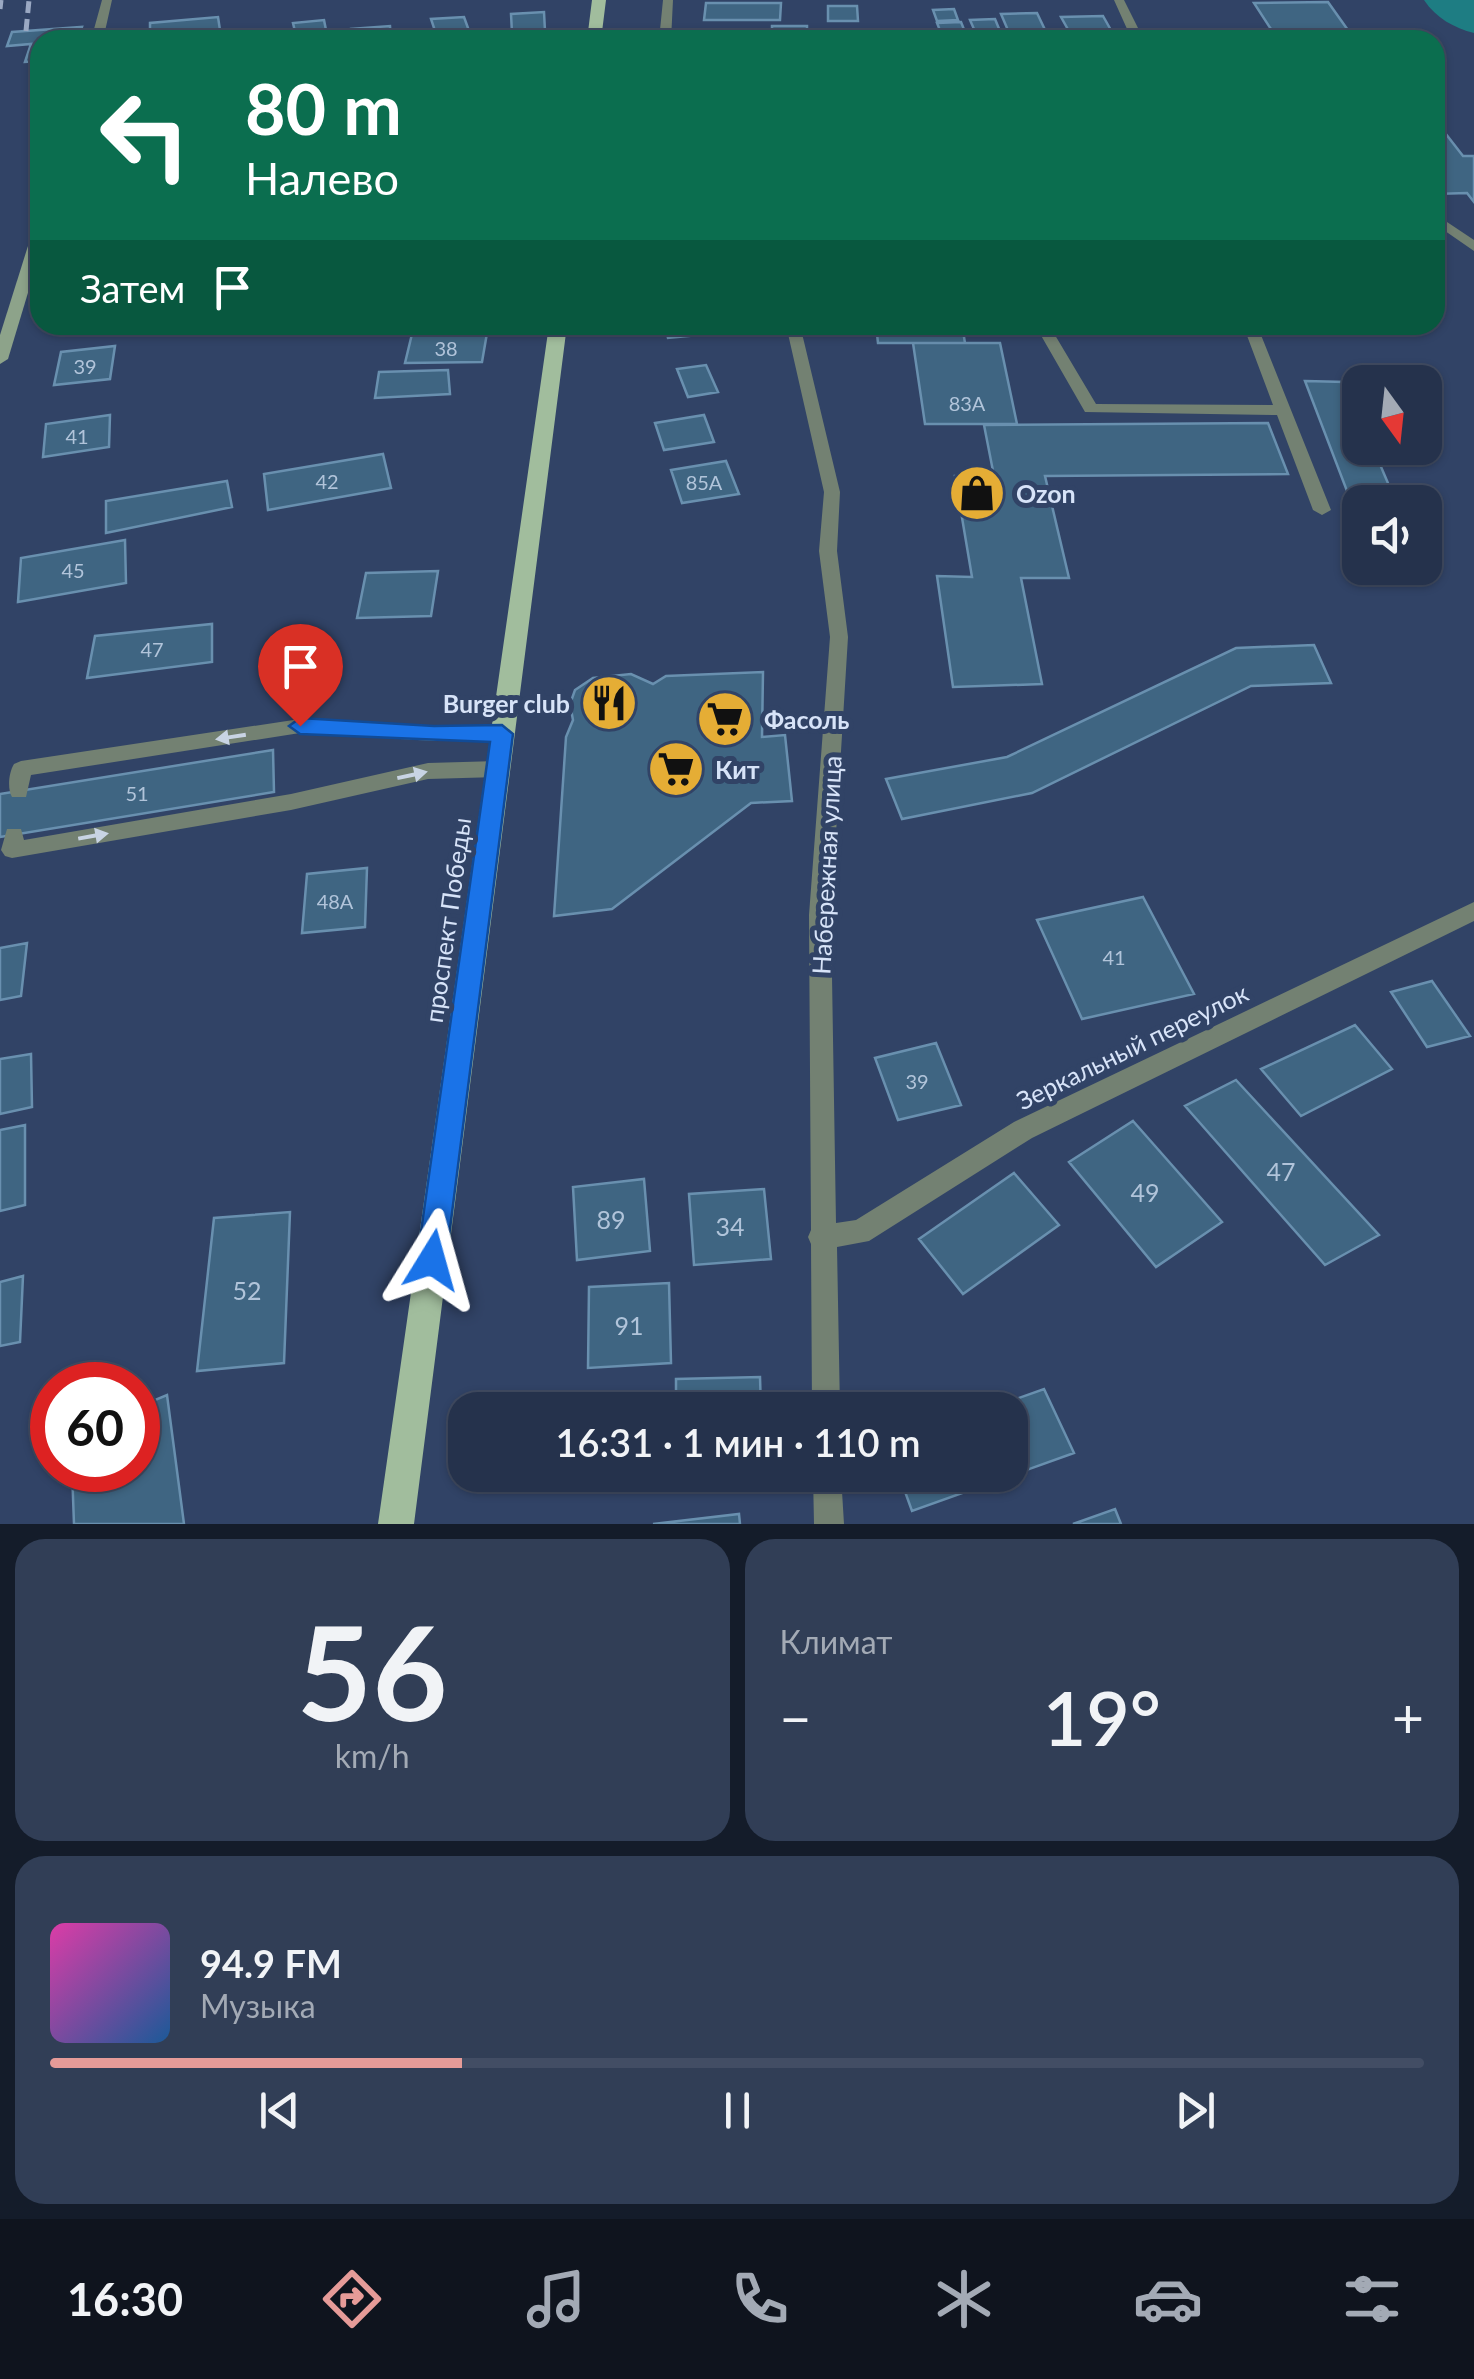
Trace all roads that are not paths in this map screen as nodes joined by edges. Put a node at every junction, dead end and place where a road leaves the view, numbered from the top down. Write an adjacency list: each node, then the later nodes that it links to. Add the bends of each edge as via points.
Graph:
1 (107, 0): 5 (street)
2 (600, 0): 6 (main road)
3 (668, 0): 7 (street)
4 (1119, 0): 8 (street)
5 (100, 30)
6 (596, 30)
7 (666, 30)
8 (1133, 30)
9 (1445, 225): 10 (street)
10 (1474, 247)
11 (30, 262): 16 (street)
12 (557, 335): 19 (main road, проспект Победы)
13 (795, 335): 24 (street, Набережная улица, via 832,492 828,550 838,637 820,915)
14 (1048, 335): 17 (street, via 1091,409)
15 (1254, 335): 17 (street)
16 (0, 360)
17 (1283, 410): 18 (street)
18 (1322, 510)
19 (502, 734): 20 (main road, проспект Победы); 21 (street, one-way to 21, via 300,726 21,770)
20 (498, 769): 22 (street, one-way to 20, via 291,802 428,771); 27 (main road, проспект Победы)
21 (19, 791)
22 (9, 846)
23 (1474, 911): 24 (street, Зеркальный переулок, via 1023,1130 860,1232)
24 (821, 1236): 25 (street, Набережная улица)
25 (825, 1392)
26 (828, 1492): 28 (street)
27 (396, 1524)
28 (829, 1524)

